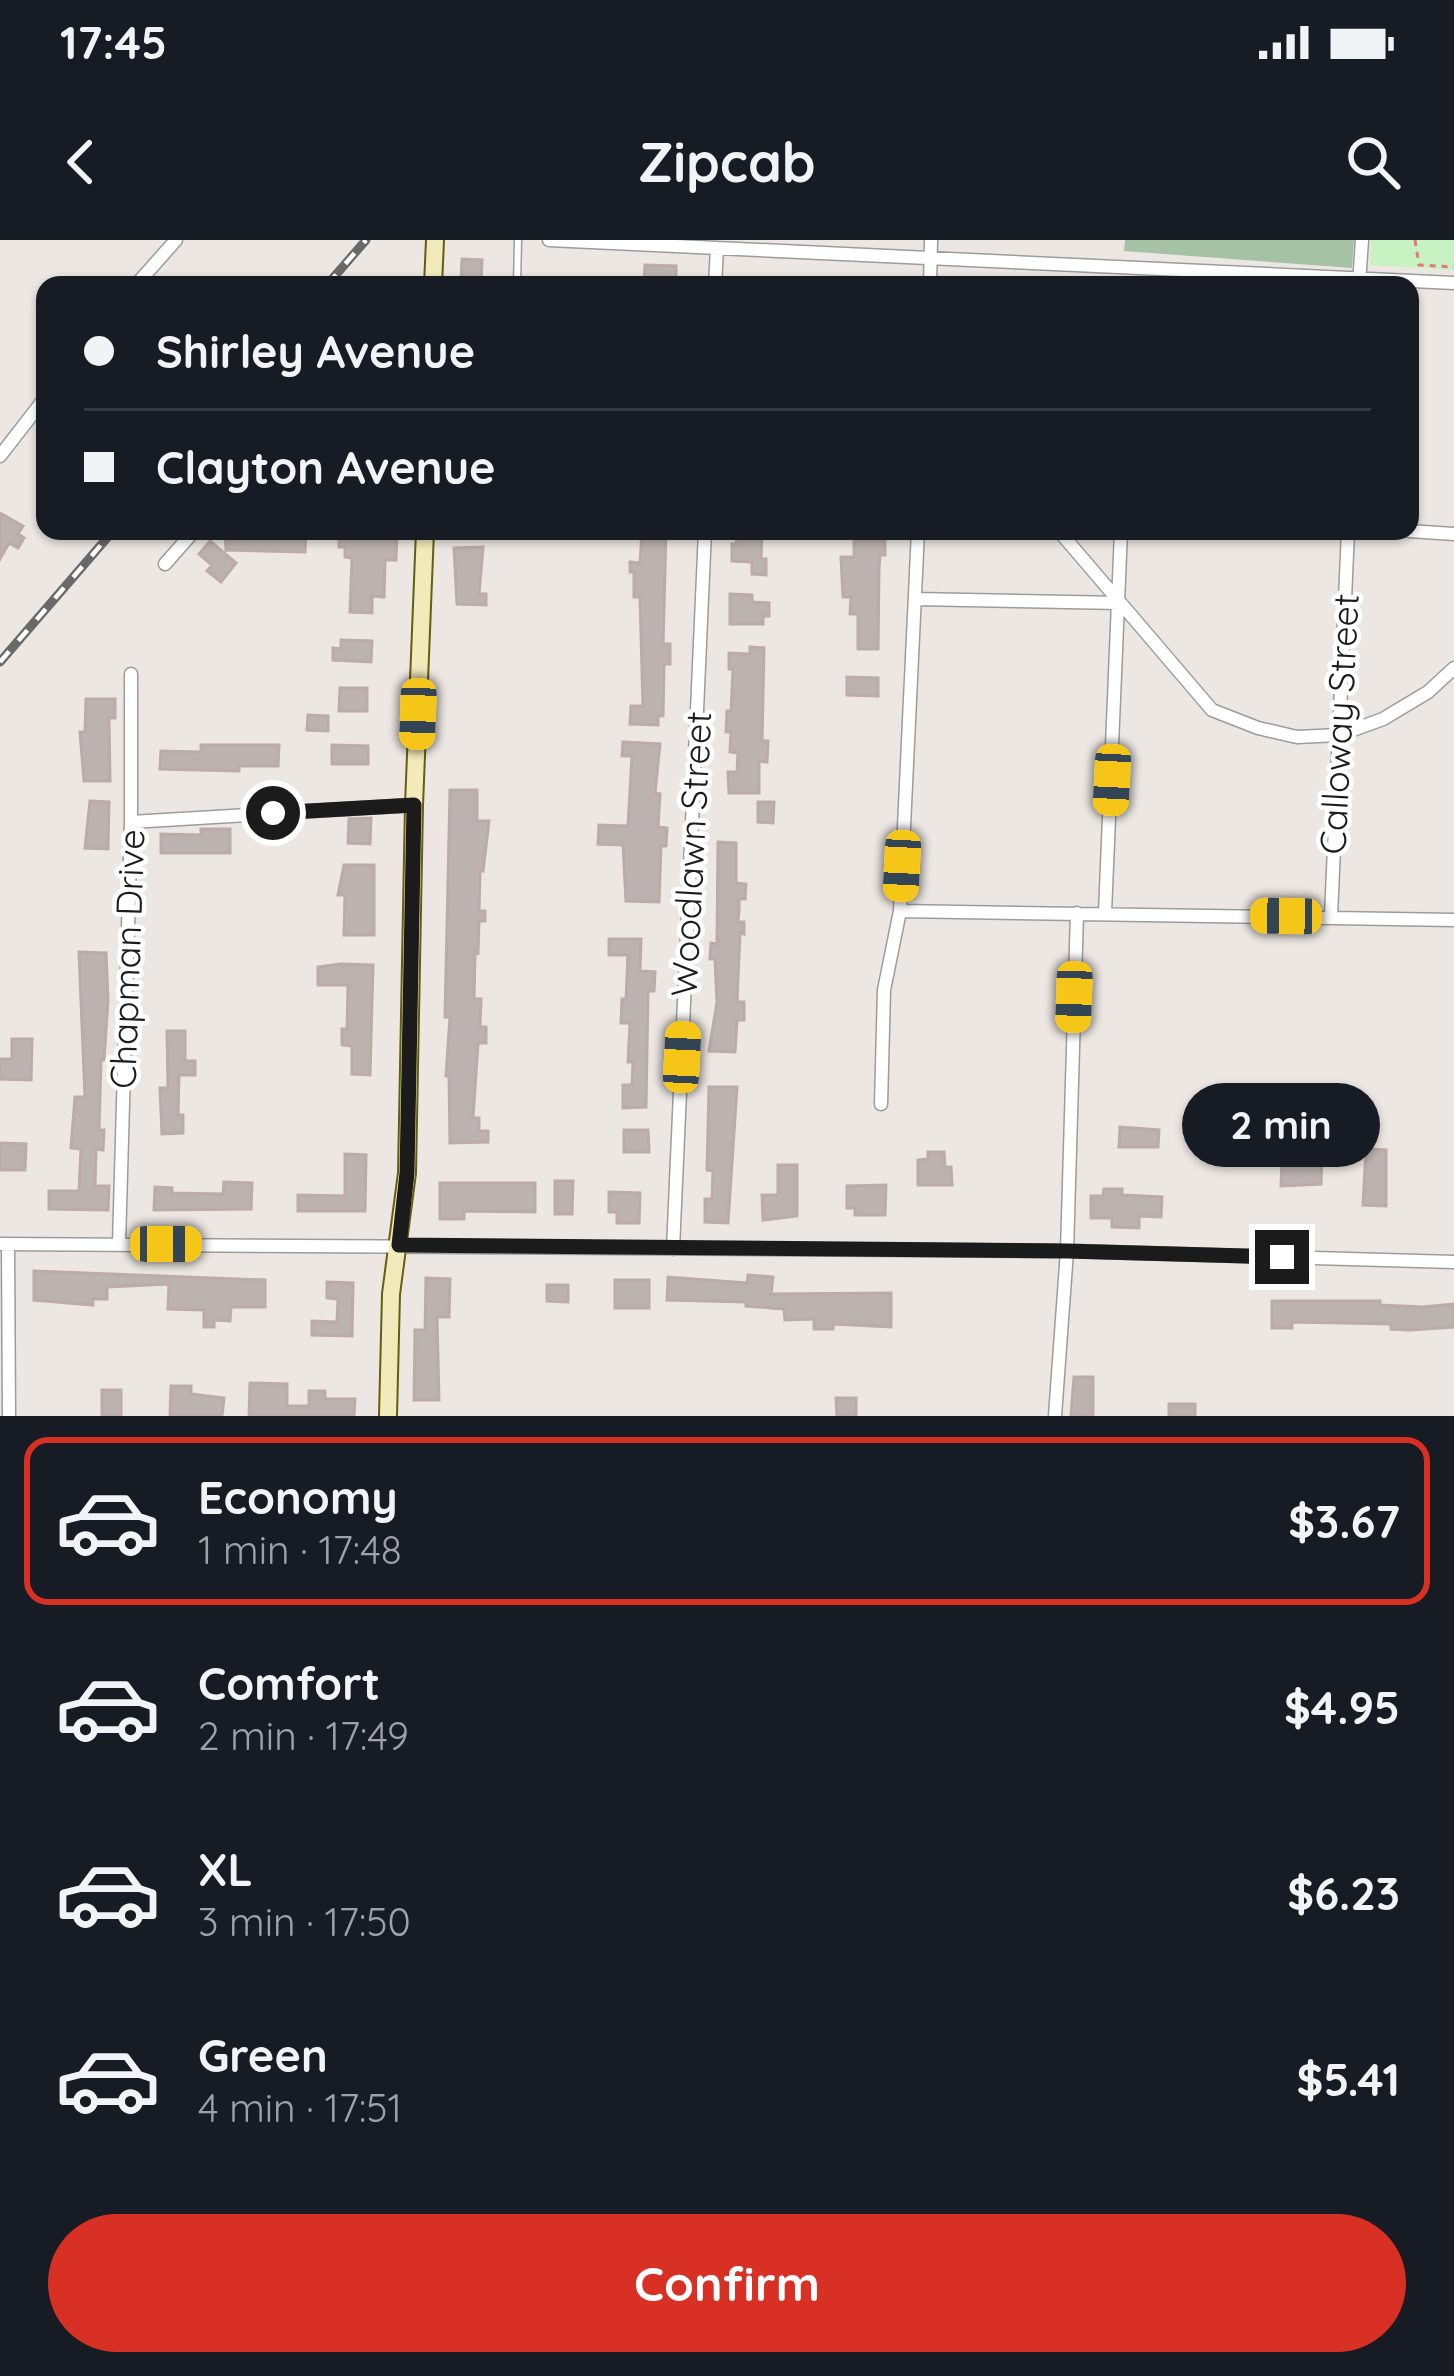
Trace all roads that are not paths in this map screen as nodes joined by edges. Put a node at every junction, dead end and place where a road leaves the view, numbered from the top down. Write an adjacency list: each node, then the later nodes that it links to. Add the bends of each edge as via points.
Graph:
1 (176, 240): 11 (street)
2 (434, 240): 12 (street)
3 (518, 240): 13 (lane)
4 (549, 240): 7 (street)
5 (931, 240): 9 (street)
6 (1362, 240): 18 (street)
7 (625, 242): 8 (street)
8 (717, 248): 9 (street); 14 (street)
9 (931, 256): 10 (street); 15 (street)
10 (1132, 267): 16 (street); 17 (street)
11 (144, 276)
12 (433, 276)
13 (517, 276)
14 (716, 276)
15 (930, 276)
16 (1132, 276)
17 (1268, 276)
18 (1359, 276)
19 (1419, 283): 20 (street)
20 (1454, 283)
21 (36, 410): 22 (street)
22 (0, 456)
23 (1419, 531): 24 (street)
24 (1454, 533)
25 (186, 540): 32 (street)
26 (424, 540): 38 (street)
27 (705, 540): 49 (street, Woodlawn Street)
28 (918, 540): 33 (street)
29 (1067, 540): 34 (street)
30 (1121, 540): 34 (street)
31 (1348, 540): 37 (street, Calloway Street)
32 (165, 564)
33 (915, 599): 34 (street); 40 (street)
34 (1120, 603): 37 (street, via 1212,710 1298,736); 42 (street)
35 (1454, 668): 37 (street, via 1398,710)
36 (131, 674): 39 (street, Chapman Drive)
37 (1339, 735): 43 (street, Calloway Street)
38 (414, 805): 39 (street); 48 (street)
39 (131, 822): 47 (street, Chapman Drive)
40 (900, 911): 41 (street); 45 (street, via 884,990)
41 (1077, 913): 42 (street); 50 (street)
42 (1105, 913): 43 (street)
43 (1330, 916): 44 (street)
44 (1454, 920)
45 (880, 1104)
46 (4, 1244): 47 (street); 52 (street)
47 (119, 1244): 48 (street)
48 (399, 1245): 49 (street); 53 (street)
49 (673, 1249): 50 (street)
50 (1067, 1251): 51 (street); 54 (street)
51 (1454, 1262)
52 (9, 1416)
53 (388, 1416)
54 (1055, 1416)

